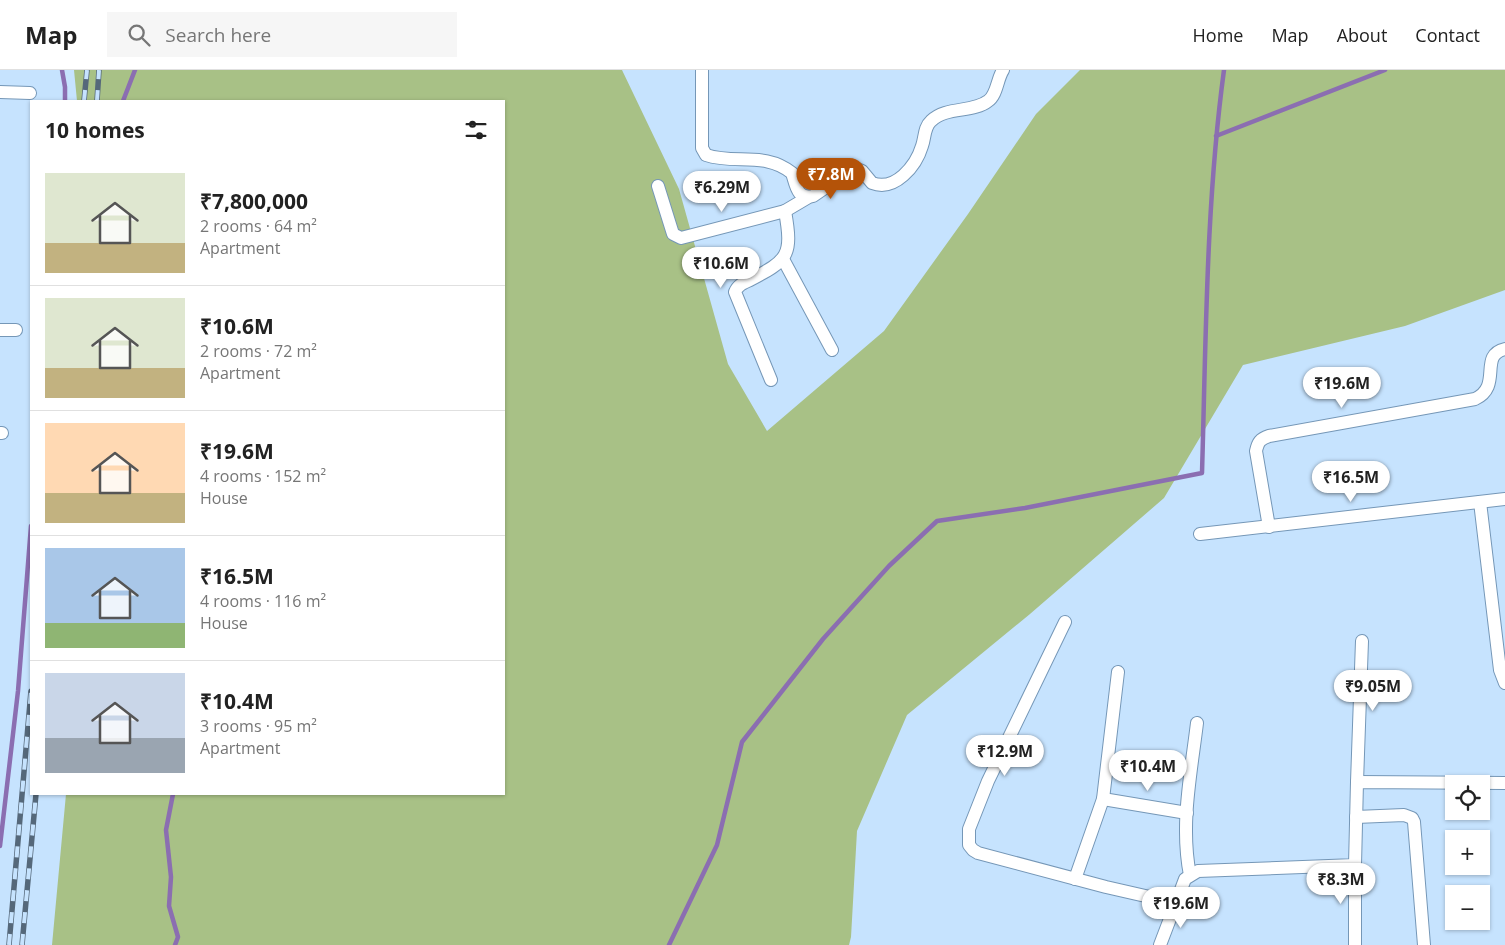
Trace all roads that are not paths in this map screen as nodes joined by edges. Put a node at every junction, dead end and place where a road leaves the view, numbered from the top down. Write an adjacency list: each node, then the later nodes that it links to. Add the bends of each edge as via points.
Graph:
1 (702, 70): 6 (street, via 706,155 777,164 792,173 798,192)
2 (999, 70): 6 (street, via 989,101 932,120 918,158 901,177 884,185 872,184 857,169)
3 (0, 92): 4 (street)
4 (30, 93)
5 (658, 186): 7 (street, via 670,228 681,238)
6 (807, 198): 7 (street)
7 (785, 211): 8 (street, via 789,240)
8 (784, 259): 12 (street); 13 (street, via 739,286 735,292)
9 (0, 330): 10 (street)
10 (16, 330)
11 (1505, 349): 16 (street, via 1494,356 1489,387 1475,400 1261,439 1256,451)
12 (832, 350)
13 (771, 380)
14 (1505, 499): 15 (street)
15 (1480, 502): 16 (street); 21 (street, via 1500,670)
16 (1269, 527): 17 (street)
17 (1200, 534)
18 (1065, 622): 30 (street, via 988,781 968,838 972,850 978,853)
19 (1362, 641): 23 (street)
20 (1118, 672): 25 (street)
21 (1505, 683)
22 (1197, 723): 26 (street)
23 (1357, 782): 24 (street); 27 (street)
24 (1505, 783)
25 (1104, 798): 26 (street); 30 (street)
26 (1187, 813): 29 (street, via 1186,853)
27 (1356, 817): 28 (street); 34 (street, via 1404,815 1412,818)
28 (1354, 866): 29 (street, via 1198,872); 33 (street)
29 (1190, 875): 31 (street, via 1185,879)
30 (1075, 879): 31 (street)
31 (1176, 903): 32 (street)
32 (1160, 945)
33 (1355, 945)
34 (1424, 945)

